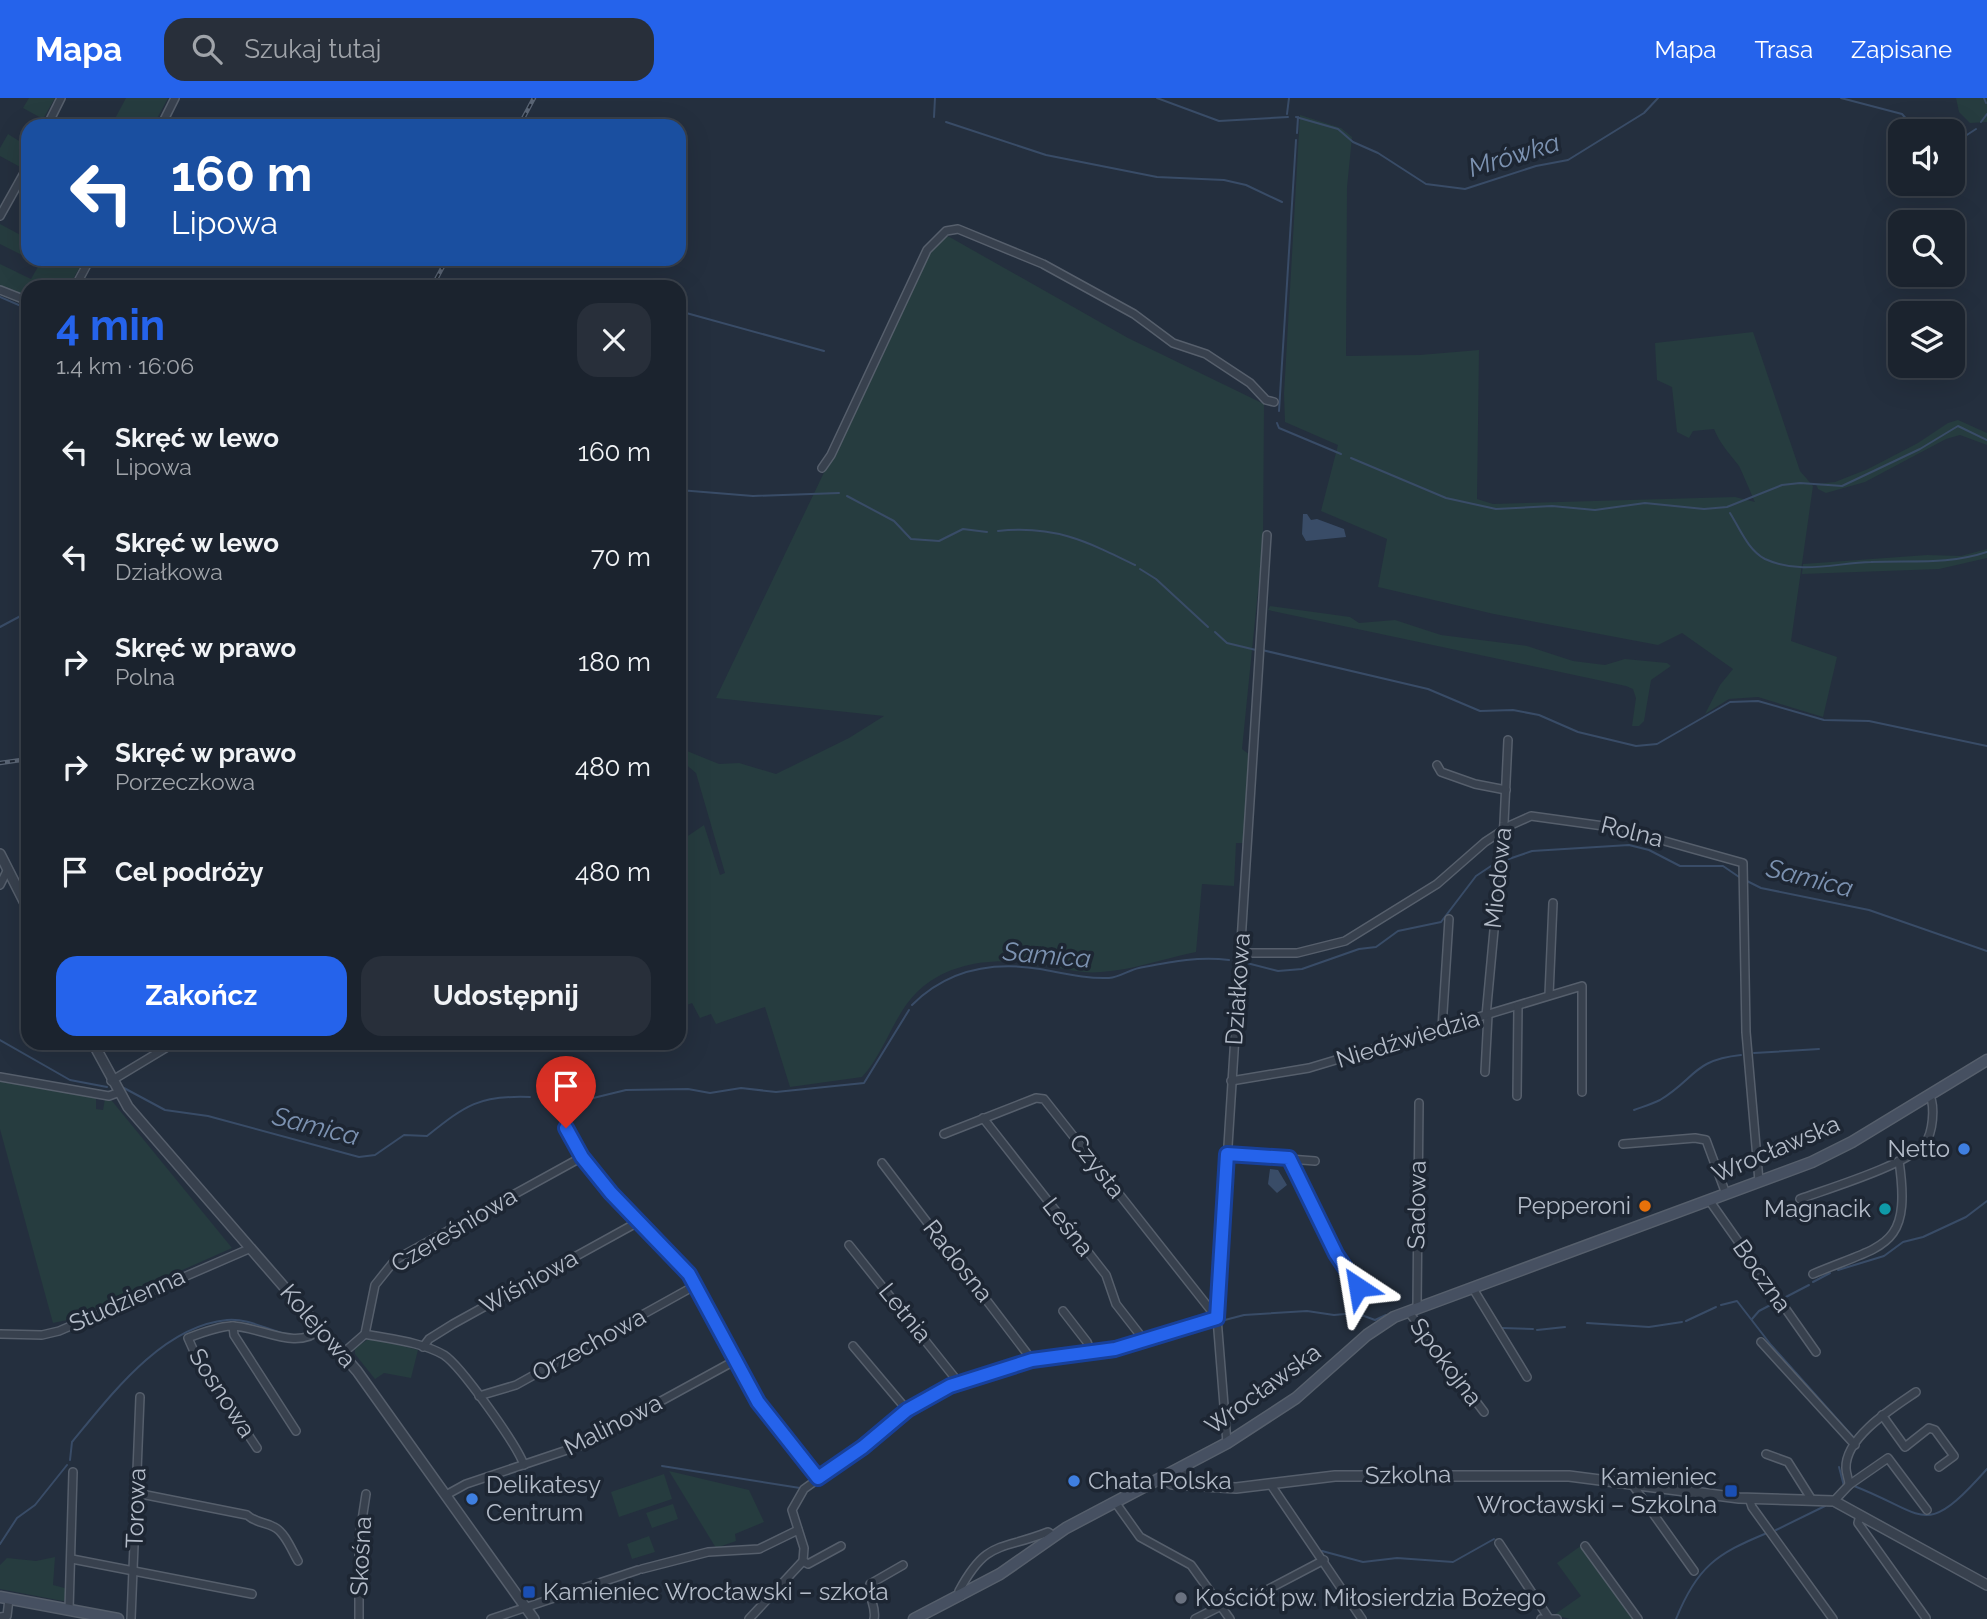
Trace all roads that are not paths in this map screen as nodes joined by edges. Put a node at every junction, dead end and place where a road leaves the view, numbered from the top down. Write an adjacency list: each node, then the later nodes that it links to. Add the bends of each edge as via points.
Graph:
1 (61, 98): 3 (street)
2 (175, 98): 4 (street)
3 (50, 119)
4 (164, 119)
5 (21, 178): 6 (street)
6 (0, 216)
7 (0, 290): 8 (street)
8 (21, 298)
9 (1274, 402): 10 (street, via 1216,360 1173,343 1133,314 1043,264 958,229 946,231 927,250)
10 (821, 468)
11 (1267, 535): 22 (street, Działkowa)
12 (1508, 740): 14 (street, Miodowa)
13 (1437, 765): 14 (street, via 1441,772)
14 (1506, 790): 15 (street, Miodowa)
15 (1501, 831): 22 (street, Rolna, via 1437,884 1345,941 1297,953); 25 (street, Miodowa); 49 (street, Rolna, via 1531,816 1593,822 1743,863 1746,1032)
16 (0, 854): 17 (street)
17 (8, 869): 18 (street); 19 (street)
18 (0, 885)
19 (21, 895)
20 (1553, 902): 23 (street)
21 (1449, 919): 26 (street)
22 (1240, 953): 33 (street, Działkowa)
23 (1549, 995): 24 (street, Niedźwiedzia); 34 (street, Niedźwiedzia, via 1582,986)
24 (1518, 1006): 25 (street, Niedźwiedzia); 36 (street)
25 (1487, 1015): 26 (street, Niedźwiedzia); 30 (street, Miodowa)
26 (1442, 1028): 33 (street, Niedźwiedzia, via 1309,1068)
27 (96, 1050): 32 (street, Kolejowa)
28 (162, 1050): 32 (street)
29 (1987, 1060): 37 (main road, Wrocławska)
30 (1485, 1072)
31 (0, 1077): 35 (street, via 109,1096)
32 (111, 1081): 35 (street, Kolejowa)
33 (1231, 1081): 43 (street, Działkowa)
34 (1582, 1092)
35 (117, 1093): 55 (street, Kolejowa)
36 (1517, 1096)
37 (1930, 1096): 47 (street, via 1933,1105 1926,1142); 49 (main road, Wrocławska, via 1829,1154)
38 (1419, 1103): 60 (street, Sadowa)
39 (983, 1118): 41 (street, Czysta); 62 (street, Czysta, via 1044,1099); 67 (street, Leśna, via 1106,1275 1116,1304)
40 (566, 1128): 44 (street)
41 (944, 1134)
42 (1623, 1144): 50 (street, via 1706,1140)
43 (1227, 1154): 45 (street); 62 (street, Działkowa)
44 (582, 1157): 53 (street); 65 (street, Czereśniowa, via 395,1260 376,1285)
45 (1289, 1158): 46 (street); 58 (street, via 1336,1254)
46 (1315, 1161)
47 (1899, 1161): 51 (street); 56 (street, via 1904,1198 1888,1241)
48 (882, 1163): 75 (street, Radosna)
49 (1759, 1181): 50 (main road, Wrocławska)
50 (1726, 1194): 52 (main road, Wrocławska)
51 (1800, 1199)
52 (1709, 1200): 59 (main road, Wrocławska); 71 (street, Boczna)
53 (638, 1222): 57 (street); 70 (street, Wiśniowa, via 445,1329)
54 (849, 1245): 77 (street, Letnia)
55 (251, 1248): 64 (street, Kolejowa); 66 (street, Studzienna, via 59,1331)
56 (1813, 1274)
57 (696, 1285): 74 (street); 79 (street, Orzechowa, via 516,1385)
58 (1358, 1287)
59 (1472, 1287): 60 (main road, Wrocławska); 76 (street)
60 (1412, 1309): 82 (street, Spokojna); 85 (main road, Wrocławska, via 1367,1335 1296,1398)
61 (1063, 1311): 73 (street)
62 (1217, 1318): 67 (street); 85 (street, Działkowa)
63 (233, 1326): 64 (street, via 256,1328 281,1338 306,1338); 84 (street, via 234,1335); 87 (street, Sosnowa, via 188,1338 188,1344)
64 (321, 1329): 72 (street, Kolejowa)
65 (365, 1334): 70 (street); 72 (street)
66 (1, 1336)
67 (1144, 1340): 73 (street)
68 (1761, 1342): 86 (street)
69 (853, 1346): 81 (street)
70 (423, 1347): 79 (street, via 443,1354)
71 (1816, 1352)
72 (342, 1354): 101 (street, Kolejowa)
73 (1092, 1354): 75 (street)
74 (736, 1360): 89 (street, Malinowa, via 579,1446); 93 (street, via 758,1402)
75 (1032, 1360): 77 (street)
76 (1527, 1377)
77 (960, 1383): 81 (street)
78 (1916, 1392): 83 (street)
79 (479, 1396): 89 (street)
80 (139, 1397): 99 (street, Torowa)
81 (907, 1410): 93 (street)
82 (1483, 1412)
83 (1882, 1415): 86 (street); 91 (street, via 1905,1447 1929,1428 1935,1430 1954,1455)
84 (296, 1431)
85 (1227, 1443): 90 (main road, Wrocławska)
86 (1855, 1446): 98 (street, via 1846,1467)
87 (257, 1448)
88 (1766, 1454): 103 (street, via 1788,1462)
89 (524, 1465): 101 (street, Malinowa)
90 (1185, 1467): 94 (main road, Wrocławska); 96 (street)
91 (1939, 1468)
92 (73, 1472): 113 (street)
93 (818, 1478): 108 (street, via 793,1505)
94 (1163, 1478): 96 (street, Szkolna); 105 (main road, Wrocławska)
95 (1632, 1483): 97 (street, Szkolna, via 1569,1476 1456,1474 1335,1476); 102 (street, Szkolna); 118 (street)
96 (1188, 1485): 97 (street, Szkolna)
97 (1270, 1485): 114 (street)
98 (1849, 1485): 104 (street); 106 (street, via 1888,1458)
99 (136, 1493): 115 (street, via 247,1515 271,1525); 119 (street, Torowa)
100 (366, 1494): 132 (street, Skośna, via 359,1540)
101 (446, 1495): 125 (street, Kolejowa)
102 (1749, 1498): 103 (street, Szkolna); 143 (street)
103 (1812, 1500): 104 (street, Szkolna)
104 (1834, 1501): 107 (street, Szkolna)
105 (1115, 1502): 109 (main road, Wrocławska); 124 (street, via 1145,1541 1191,1565)
106 (1927, 1510)
107 (1860, 1515): 120 (street, Szkolna); 129 (street, via 1858,1523)
108 (798, 1530): 116 (street); 125 (street, via 759,1549 708,1552 640,1569)
109 (1054, 1536): 122 (main road, Wrocławska); 122 (street, via 1048,1532 990,1549 971,1569 959,1591)
110 (1499, 1543): 128 (street)
111 (841, 1546): 116 (street, via 808,1564)
112 (1585, 1546): 142 (street)
113 (72, 1559): 119 (street); 126 (street)
114 (1324, 1560): 124 (street, via 1265,1591); 140 (street)
115 (298, 1561)
116 (803, 1561): 135 (street)
117 (903, 1565): 136 (street, via 870,1584)
118 (1694, 1571)
119 (134, 1572): 121 (street); 131 (street, Torowa)
120 (1987, 1585)
121 (252, 1594)
122 (961, 1596): 137 (main road, Wrocławska)
123 (4, 1598): 126 (main road); 127 (street, via 7,1616)
124 (1221, 1606): 138 (street); 139 (street)
125 (525, 1608): 133 (street); 134 (street, Kolejowa)
126 (69, 1610): 130 (main road)
127 (0, 1617)
128 (1544, 1618): 141 (street)
129 (1926, 1618)
130 (118, 1619)
131 (131, 1619)
132 (359, 1619)
133 (491, 1619)
134 (534, 1619)
135 (749, 1619)
136 (874, 1619)
137 (914, 1619)
138 (1195, 1619)
139 (1230, 1619)
140 (1362, 1619)
141 (1557, 1619)
142 (1638, 1619)
143 (1833, 1619)

